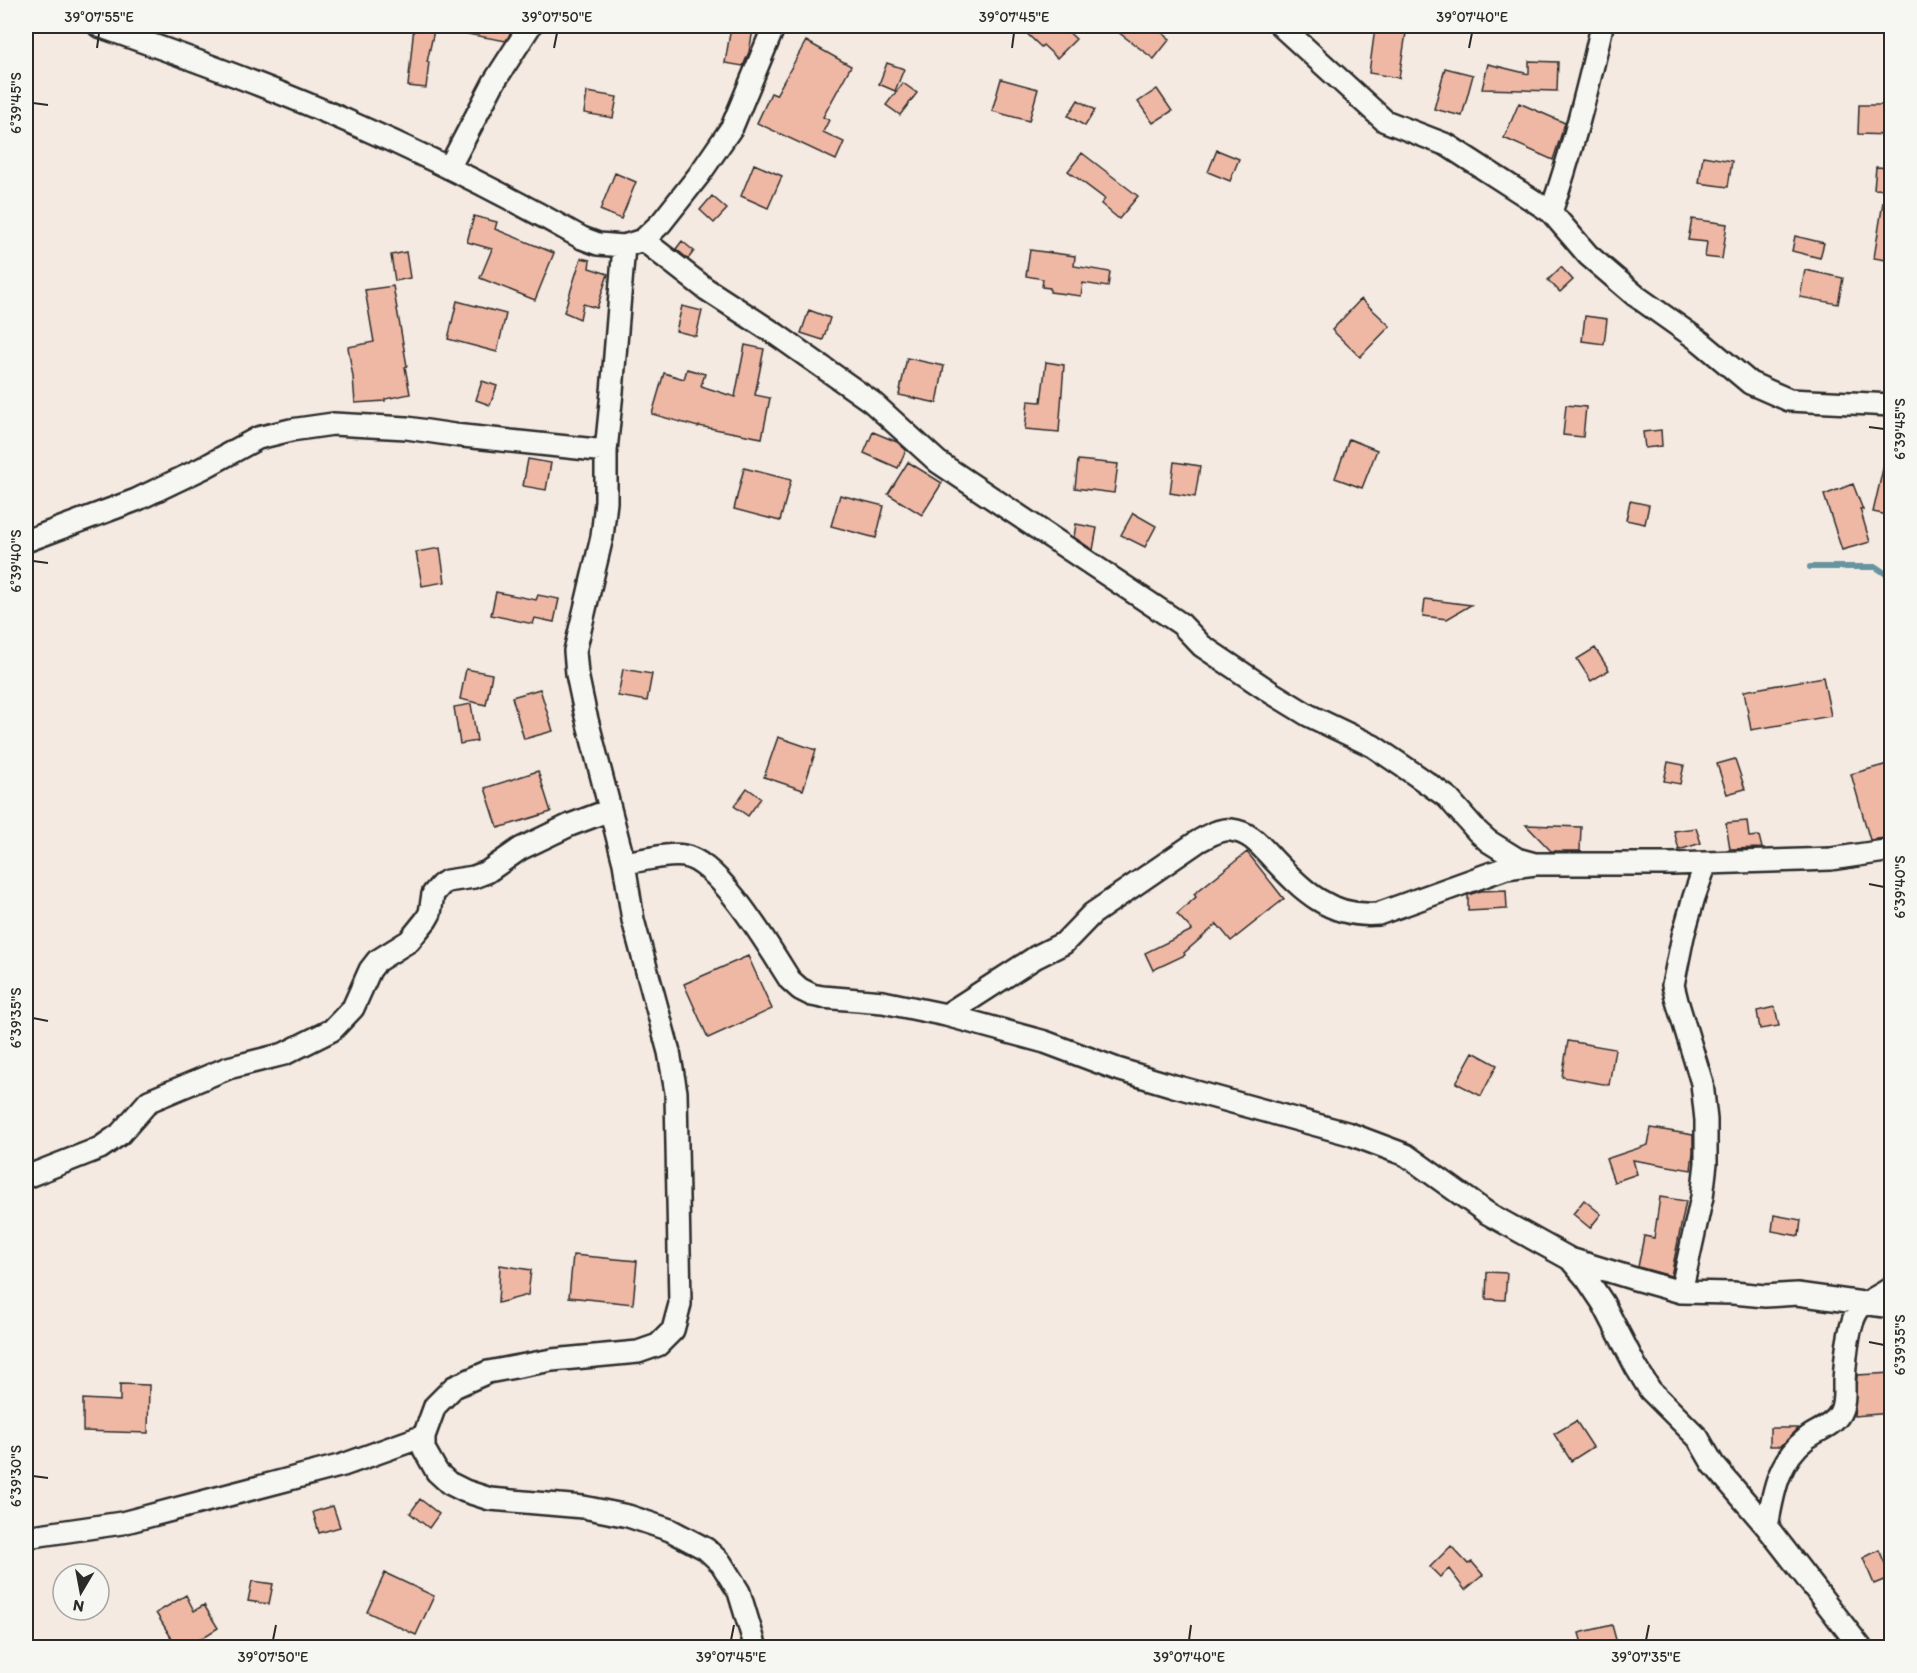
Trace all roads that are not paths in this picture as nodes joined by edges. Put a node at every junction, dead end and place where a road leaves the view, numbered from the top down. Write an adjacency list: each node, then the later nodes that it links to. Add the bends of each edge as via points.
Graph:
1 (99, 26): 6 (street, via 332,114)
2 (530, 26): 6 (street, via 494,82)
3 (774, 26): 8 (street, via 732,127 662,223)
4 (1281, 26): 7 (street, via 1385,121 1447,145)
5 (1602, 26): 7 (street)
6 (449, 168): 8 (street, via 582,238 598,244)
7 (1551, 212): 9 (street, via 1588,255 1750,383 1789,400)
8 (634, 243): 10 (street); 16 (street, via 872,402 938,462 1180,624 1202,646 1308,715 1374,746 1446,797 1488,841 1517,859)
9 (1892, 405)
10 (606, 451): 11 (street, via 407,428 333,424 291,430 258,438 136,500); 12 (street, via 602,537 575,651 583,703)
11 (26, 541)
12 (610, 810): 14 (street); 18 (street, via 520,849 487,872 441,885 433,894 426,920 409,940 377,961 353,1008 332,1030 284,1054 228,1068 149,1101 120,1134 100,1148)
13 (1892, 850): 15 (street, via 1831,859)
14 (624, 863): 17 (street, via 674,855 694,859 734,896 800,989 822,997 883,1002); 24 (street, via 633,920 676,1092 680,1304 673,1330 658,1345 638,1352 552,1360 488,1372 454,1387 435,1406)
15 (1706, 863): 16 (street); 21 (street, via 1683,936 1673,985 1702,1083 1706,1120 1702,1197)
16 (1535, 864): 17 (street, via 1506,868 1378,914 1356,915 1314,898 1255,840 1228,829 1197,842 1092,914 1064,943)
17 (946, 1014): 19 (street, via 1045,1042 1174,1086 1350,1134 1406,1155 1487,1213)
18 (26, 1178)
19 (1570, 1259): 21 (street); 25 (street, via 1603,1303 1650,1390 1698,1438 1713,1464)
20 (1892, 1287): 22 (street)
21 (1680, 1292): 22 (street, via 1797,1294)
22 (1866, 1302): 23 (street); 25 (street, via 1852,1324 1840,1413 1789,1457 1777,1477)
23 (1892, 1307)
24 (424, 1436): 26 (street, via 343,1465 122,1523); 27 (street, via 424,1449 437,1472 465,1491 490,1499 583,1507 628,1516 670,1530 706,1549 721,1563 739,1592)
25 (1767, 1527): 28 (street)
26 (26, 1537)
27 (756, 1647)
28 (1861, 1647)

